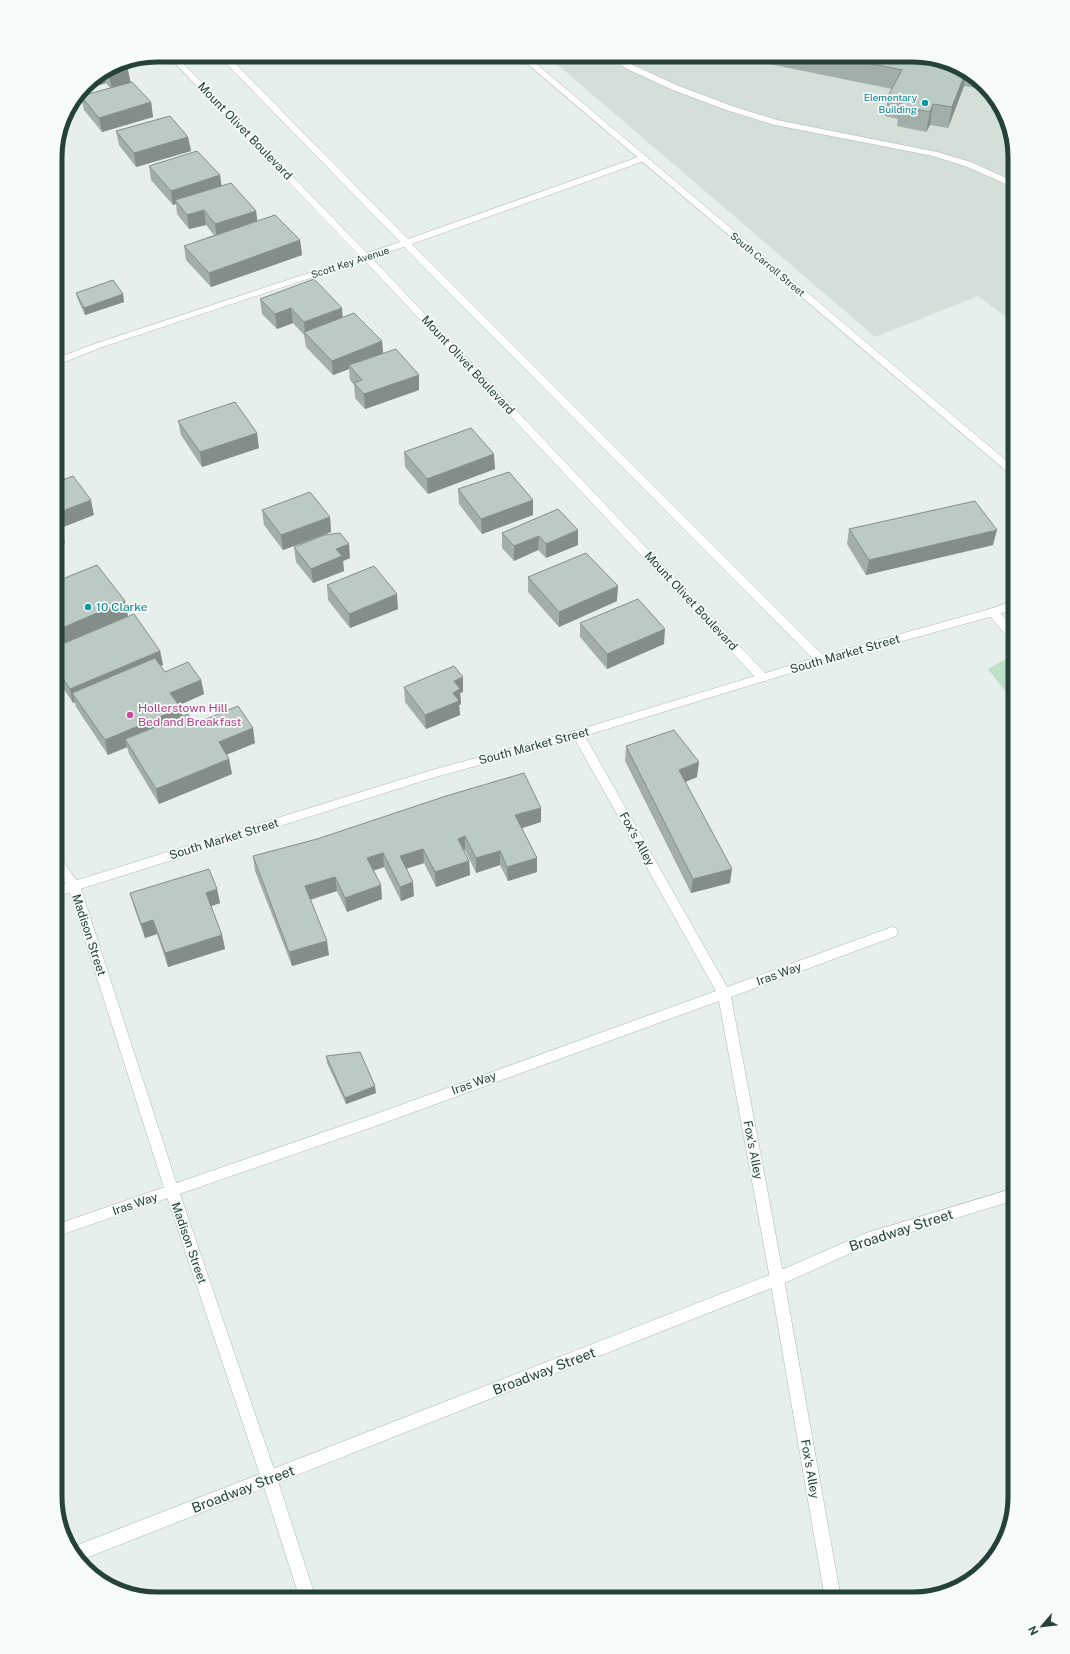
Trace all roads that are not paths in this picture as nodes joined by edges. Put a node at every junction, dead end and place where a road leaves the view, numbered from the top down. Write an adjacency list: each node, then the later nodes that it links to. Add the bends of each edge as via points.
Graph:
1 (178, 62): 8 (street, Mount Olivet Boulevard)
2 (229, 62): 7 (street)
3 (528, 62): 5 (street, South Carroll Street)
4 (622, 62): 6 (street, via 676,88 729,108 775,122 934,154 968,164)
5 (644, 158): 7 (street, Scott Key Avenue); 10 (street, South Carroll Street)
6 (1008, 182)
7 (406, 243): 8 (street, Scott Key Avenue); 14 (street)
8 (366, 257): 9 (street, Scott Key Avenue); 15 (street, Mount Olivet Boulevard)
9 (62, 360)
10 (1008, 467)
11 (1008, 607): 12 (street, South Market Street)
12 (993, 612): 13 (street); 14 (street, South Market Street)
13 (1008, 630)
14 (821, 660): 15 (street, South Market Street)
15 (763, 678): 16 (street, South Market Street)
16 (578, 734): 18 (street, South Market Street, via 432,774); 21 (street, Fox's Alley)
17 (62, 868): 18 (street, Madison Street)
18 (74, 886): 19 (street, South Market Street); 22 (street, Madison Street)
19 (62, 890)
20 (892, 932): 21 (street, Iras Way)
21 (724, 994): 22 (street, Iras Way); 25 (street, Fox's Alley)
22 (172, 1192): 24 (street, Iras Way); 26 (street, Madison Street)
23 (1008, 1196): 25 (street, Broadway Street, via 866,1240)
24 (62, 1229)
25 (777, 1279): 26 (street, Broadway Street); 29 (street, Fox's Alley)
26 (269, 1478): 27 (street, Broadway Street); 28 (street, Madison Street)
27 (80, 1552)
28 (306, 1592)
29 (832, 1592)

